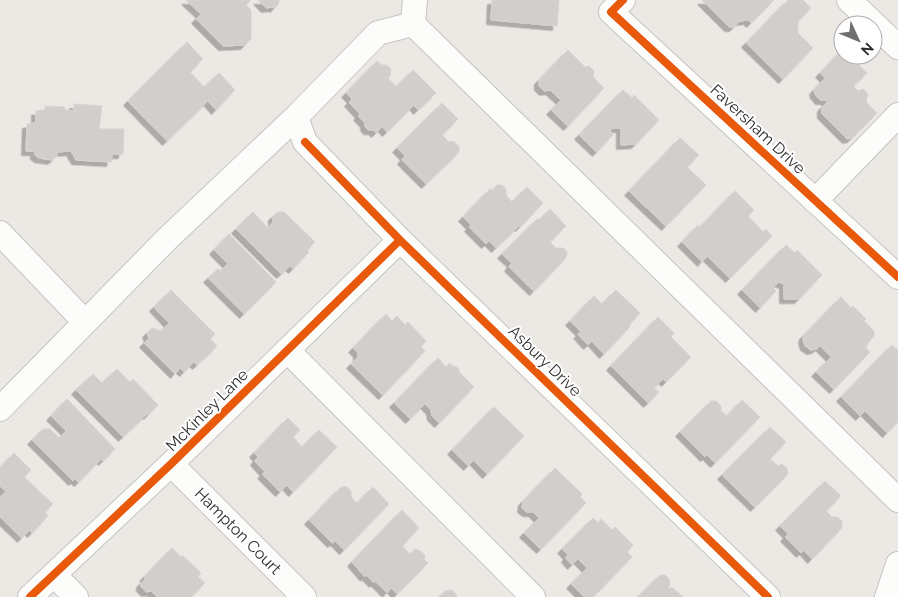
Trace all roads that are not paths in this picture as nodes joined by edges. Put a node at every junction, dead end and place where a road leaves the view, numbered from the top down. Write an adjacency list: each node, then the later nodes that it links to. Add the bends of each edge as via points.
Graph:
1 (415, 0): 4 (street)
2 (623, 0): 8 (street, Faversham Drive, via 612,12)
3 (849, 0): 5 (street)
4 (413, 24): 7 (street, via 378,33); 16 (street)
5 (898, 47)
6 (898, 115): 8 (street)
7 (296, 117): 10 (street, Asbury Drive, via 305,142); 12 (street)
8 (815, 201): 11 (street, Faversham Drive)
9 (0, 233): 12 (street)
10 (400, 240): 13 (street, McKinley Lane); 23 (street, Asbury Drive)
11 (898, 277)
12 (85, 322): 14 (street)
13 (287, 350): 15 (street, McKinley Lane); 22 (street)
14 (0, 409)
15 (172, 464): 18 (street, McKinley Lane); 21 (street, Hampton Court)
16 (898, 500)
17 (898, 564): 24 (street)
18 (54, 575): 19 (street, McKinley Lane); 20 (street)
19 (30, 597)
20 (76, 597)
21 (304, 597)
22 (533, 597)
23 (768, 597)
24 (887, 597)

